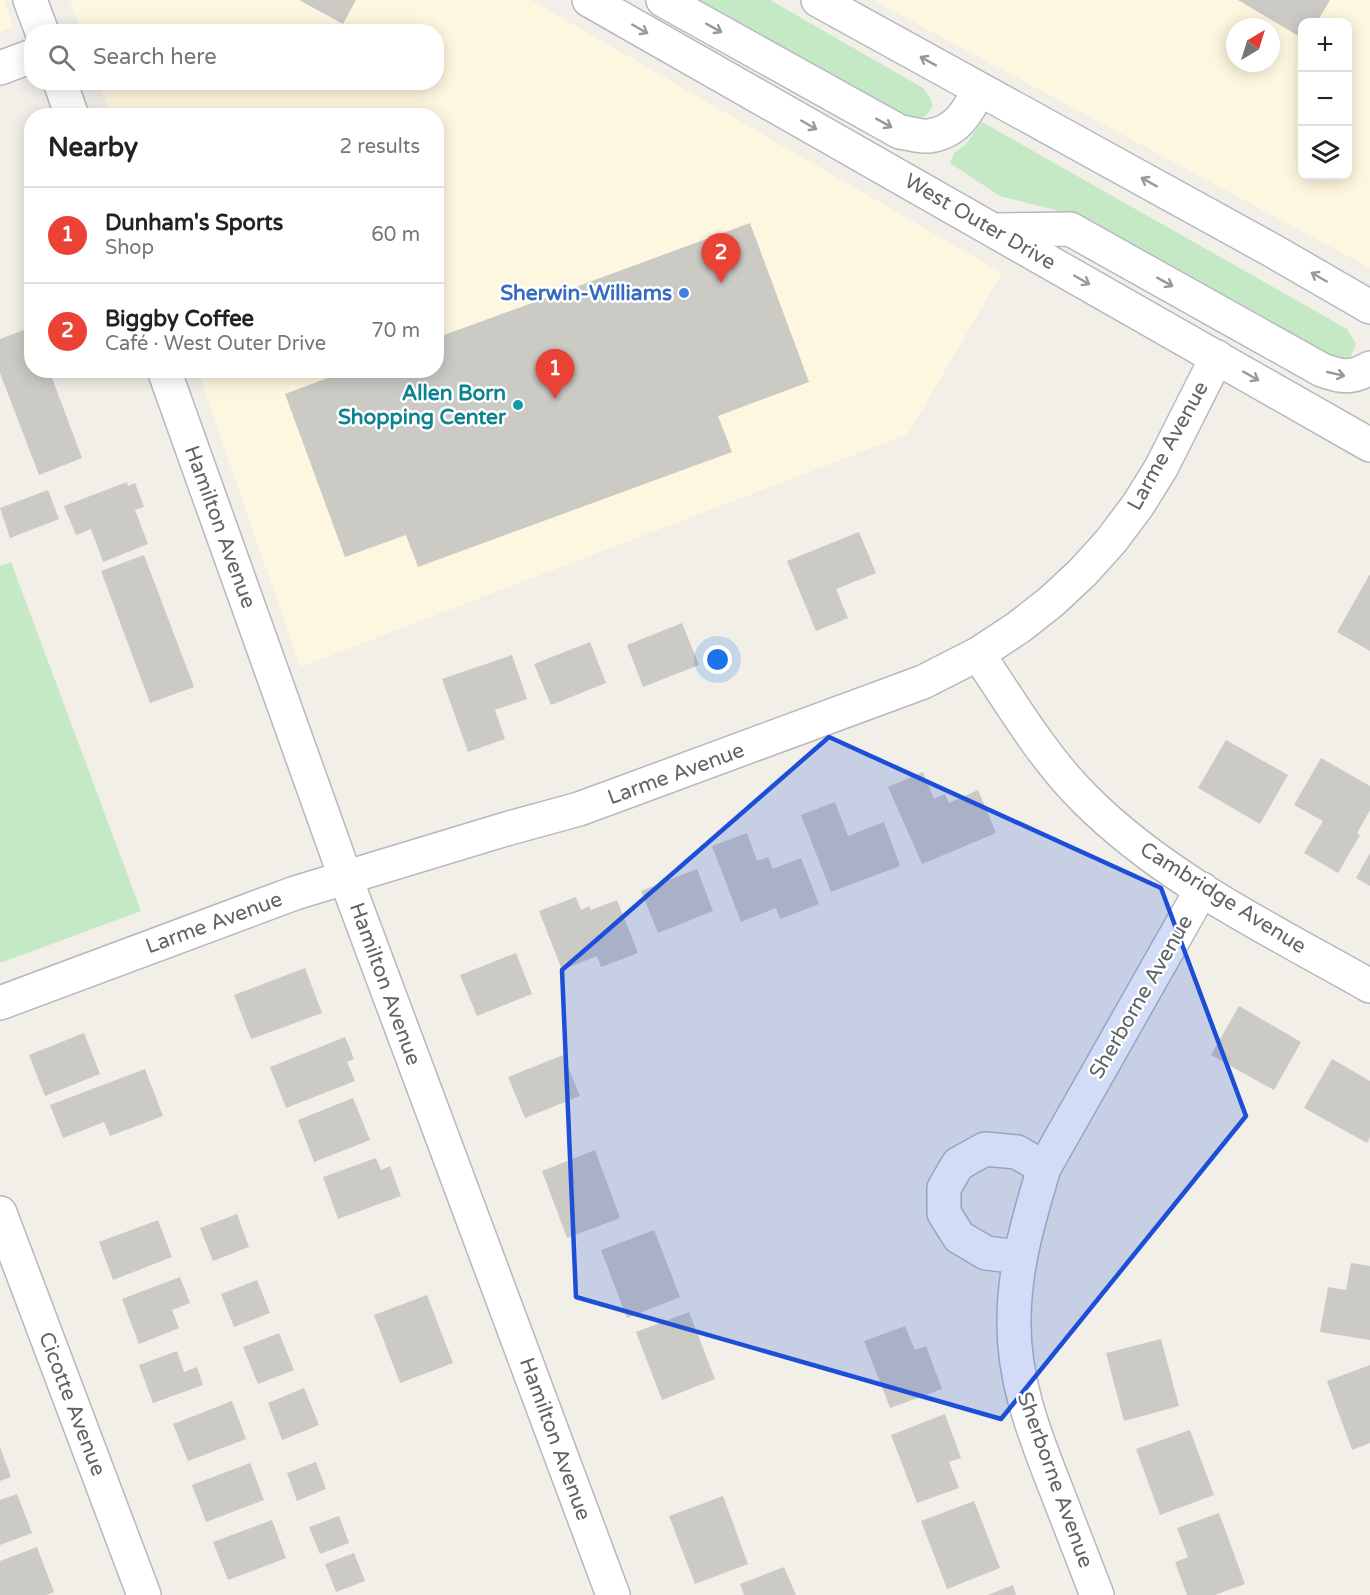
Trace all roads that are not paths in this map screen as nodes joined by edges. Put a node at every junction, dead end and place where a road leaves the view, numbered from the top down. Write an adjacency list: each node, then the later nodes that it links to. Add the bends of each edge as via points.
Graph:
1 (30, 0): 5 (street)
2 (589, 0): 11 (street, West Outer Drive, one-way to 11)
3 (663, 0): 8 (street, one-way to 8, via 900,132 928,136 952,128 969,112)
4 (819, 0): 8 (street, one-way to 4)
5 (39, 24)
6 (24, 59): 7 (street)
7 (0, 68)
8 (979, 89): 12 (street, one-way to 8)
9 (63, 90): 10 (street)
10 (69, 108)
11 (994, 230): 13 (street, West Outer Drive, one-way to 13); 14 (street, one-way to 14, via 1070,229 1322,370 1340,376 1358,375)
12 (1370, 307)
13 (1217, 357): 16 (street, West Outer Drive, one-way to 16); 17 (street, Larme Avenue, via 1161,468 1111,541 1052,601)
14 (1370, 369)
15 (167, 378): 18 (street, Hamilton Avenue)
16 (1370, 445)
17 (978, 654): 18 (street, Larme Avenue, via 923,682 579,809); 19 (street, Cambridge Avenue, via 1038,743 1085,799 1139,848)
18 (346, 879): 21 (street, Larme Avenue, via 295,893); 26 (street, Hamilton Avenue)
19 (1202, 890): 20 (street, Cambridge Avenue); 22 (street, Sherborne Avenue)
20 (1370, 986)
21 (0, 1003)
22 (1044, 1168): 24 (street, Sherborne Avenue); 24 (street, via 1017,1152 985,1149 958,1164 944,1188 944,1213 959,1238 986,1252)
23 (0, 1213): 25 (street, Cicotte Avenue)
24 (1019, 1257): 27 (street, Sherborne Avenue, via 1014,1320 1022,1392)
25 (144, 1595)
26 (613, 1595)
27 (1096, 1595)

